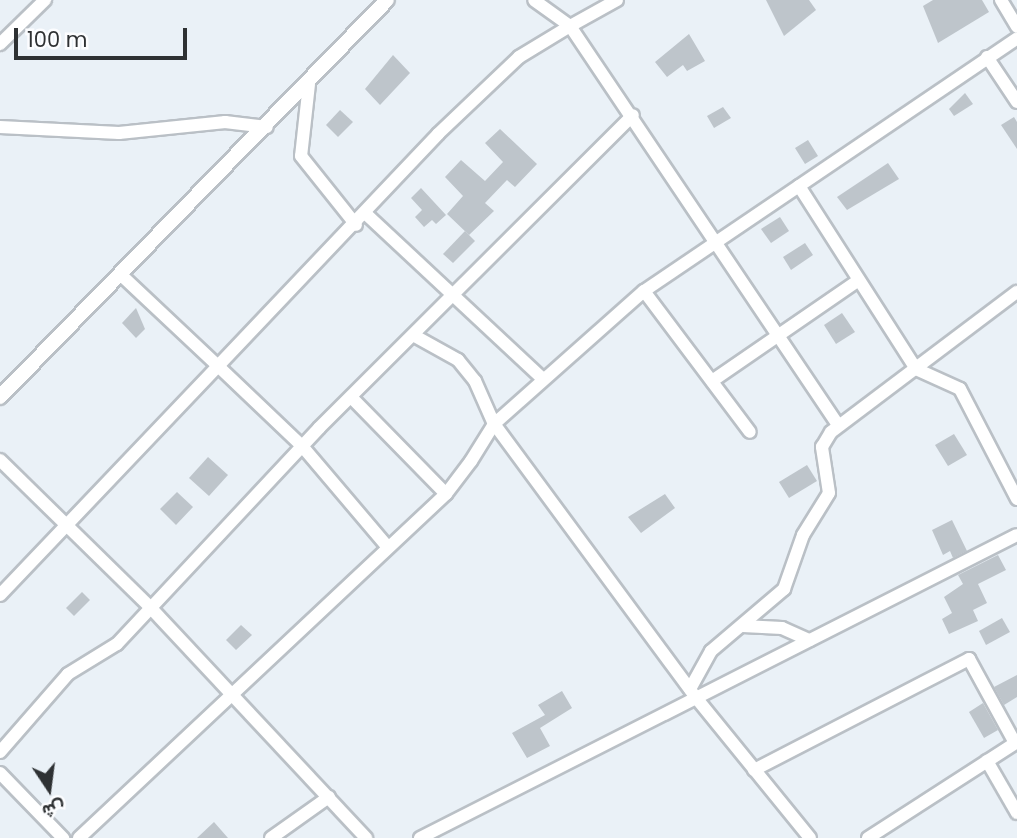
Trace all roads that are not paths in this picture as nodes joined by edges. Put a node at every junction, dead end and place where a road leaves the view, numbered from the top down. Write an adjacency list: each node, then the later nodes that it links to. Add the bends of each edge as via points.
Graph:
1 (45, 0): 9 (street)
2 (387, 0): 11 (street)
3 (534, 0): 6 (street)
4 (1001, 0): 7 (street)
5 (610, 2): 6 (street)
6 (570, 26): 13 (street); 17 (street, via 489,85)
7 (1017, 27)
8 (1017, 38): 10 (street)
9 (0, 44)
10 (987, 57): 12 (street); 16 (street)
11 (309, 84): 15 (street); 18 (street, via 301,156)
12 (1017, 102)
13 (633, 115): 19 (street); 24 (street)
14 (0, 127): 15 (street, via 119,133 225,122)
15 (267, 127): 20 (street)
16 (799, 186): 19 (street); 21 (street)
17 (366, 214): 18 (street); 24 (street)
18 (356, 225): 27 (street)
19 (719, 241): 22 (street); 25 (street)
20 (121, 275): 27 (street); 31 (street)
21 (859, 280): 25 (street); 28 (street)
22 (644, 291): 29 (street); 30 (street)
23 (1017, 292): 28 (street)
24 (454, 294): 26 (street); 29 (street)
25 (780, 334): 30 (street); 34 (street)
26 (413, 335): 32 (street); 33 (street, via 468,370)
27 (218, 366): 36 (street); 40 (street)
28 (916, 369): 34 (street); 39 (street, via 960,389)
29 (541, 377): 33 (street)
30 (712, 381): 35 (street)
31 (0, 397)
32 (352, 398): 36 (street); 38 (street)
33 (494, 424): 38 (street); 47 (street)
34 (837, 425): 45 (street, via 822,447 829,493 803,535 784,589)
35 (750, 432)
36 (302, 446): 42 (street); 44 (street)
37 (0, 460): 40 (street)
38 (446, 494): 42 (street)
39 (1017, 499)
40 (69, 527): 43 (street); 44 (street)
41 (1017, 535): 46 (street)
42 (386, 545): 48 (street)
43 (0, 595)
44 (149, 607): 48 (street); 50 (street, via 117,644 68,674)
45 (743, 626): 46 (street, via 782,628); 47 (street, via 711,651)
46 (809, 640): 47 (street)
47 (694, 694): 52 (street); 61 (street)
48 (231, 697): 54 (street); 58 (street)
49 (1016, 742): 51 (street); 52 (street, via 969,659)
50 (0, 752)
51 (987, 761): 55 (street); 62 (street)
52 (754, 770): 56 (street)
53 (0, 774): 57 (street)
54 (328, 797): 59 (street); 60 (street)
55 (1017, 813)
56 (805, 836)
57 (63, 838)
58 (79, 838)
59 (271, 838)
60 (366, 838)
61 (420, 838)
62 (868, 838)

